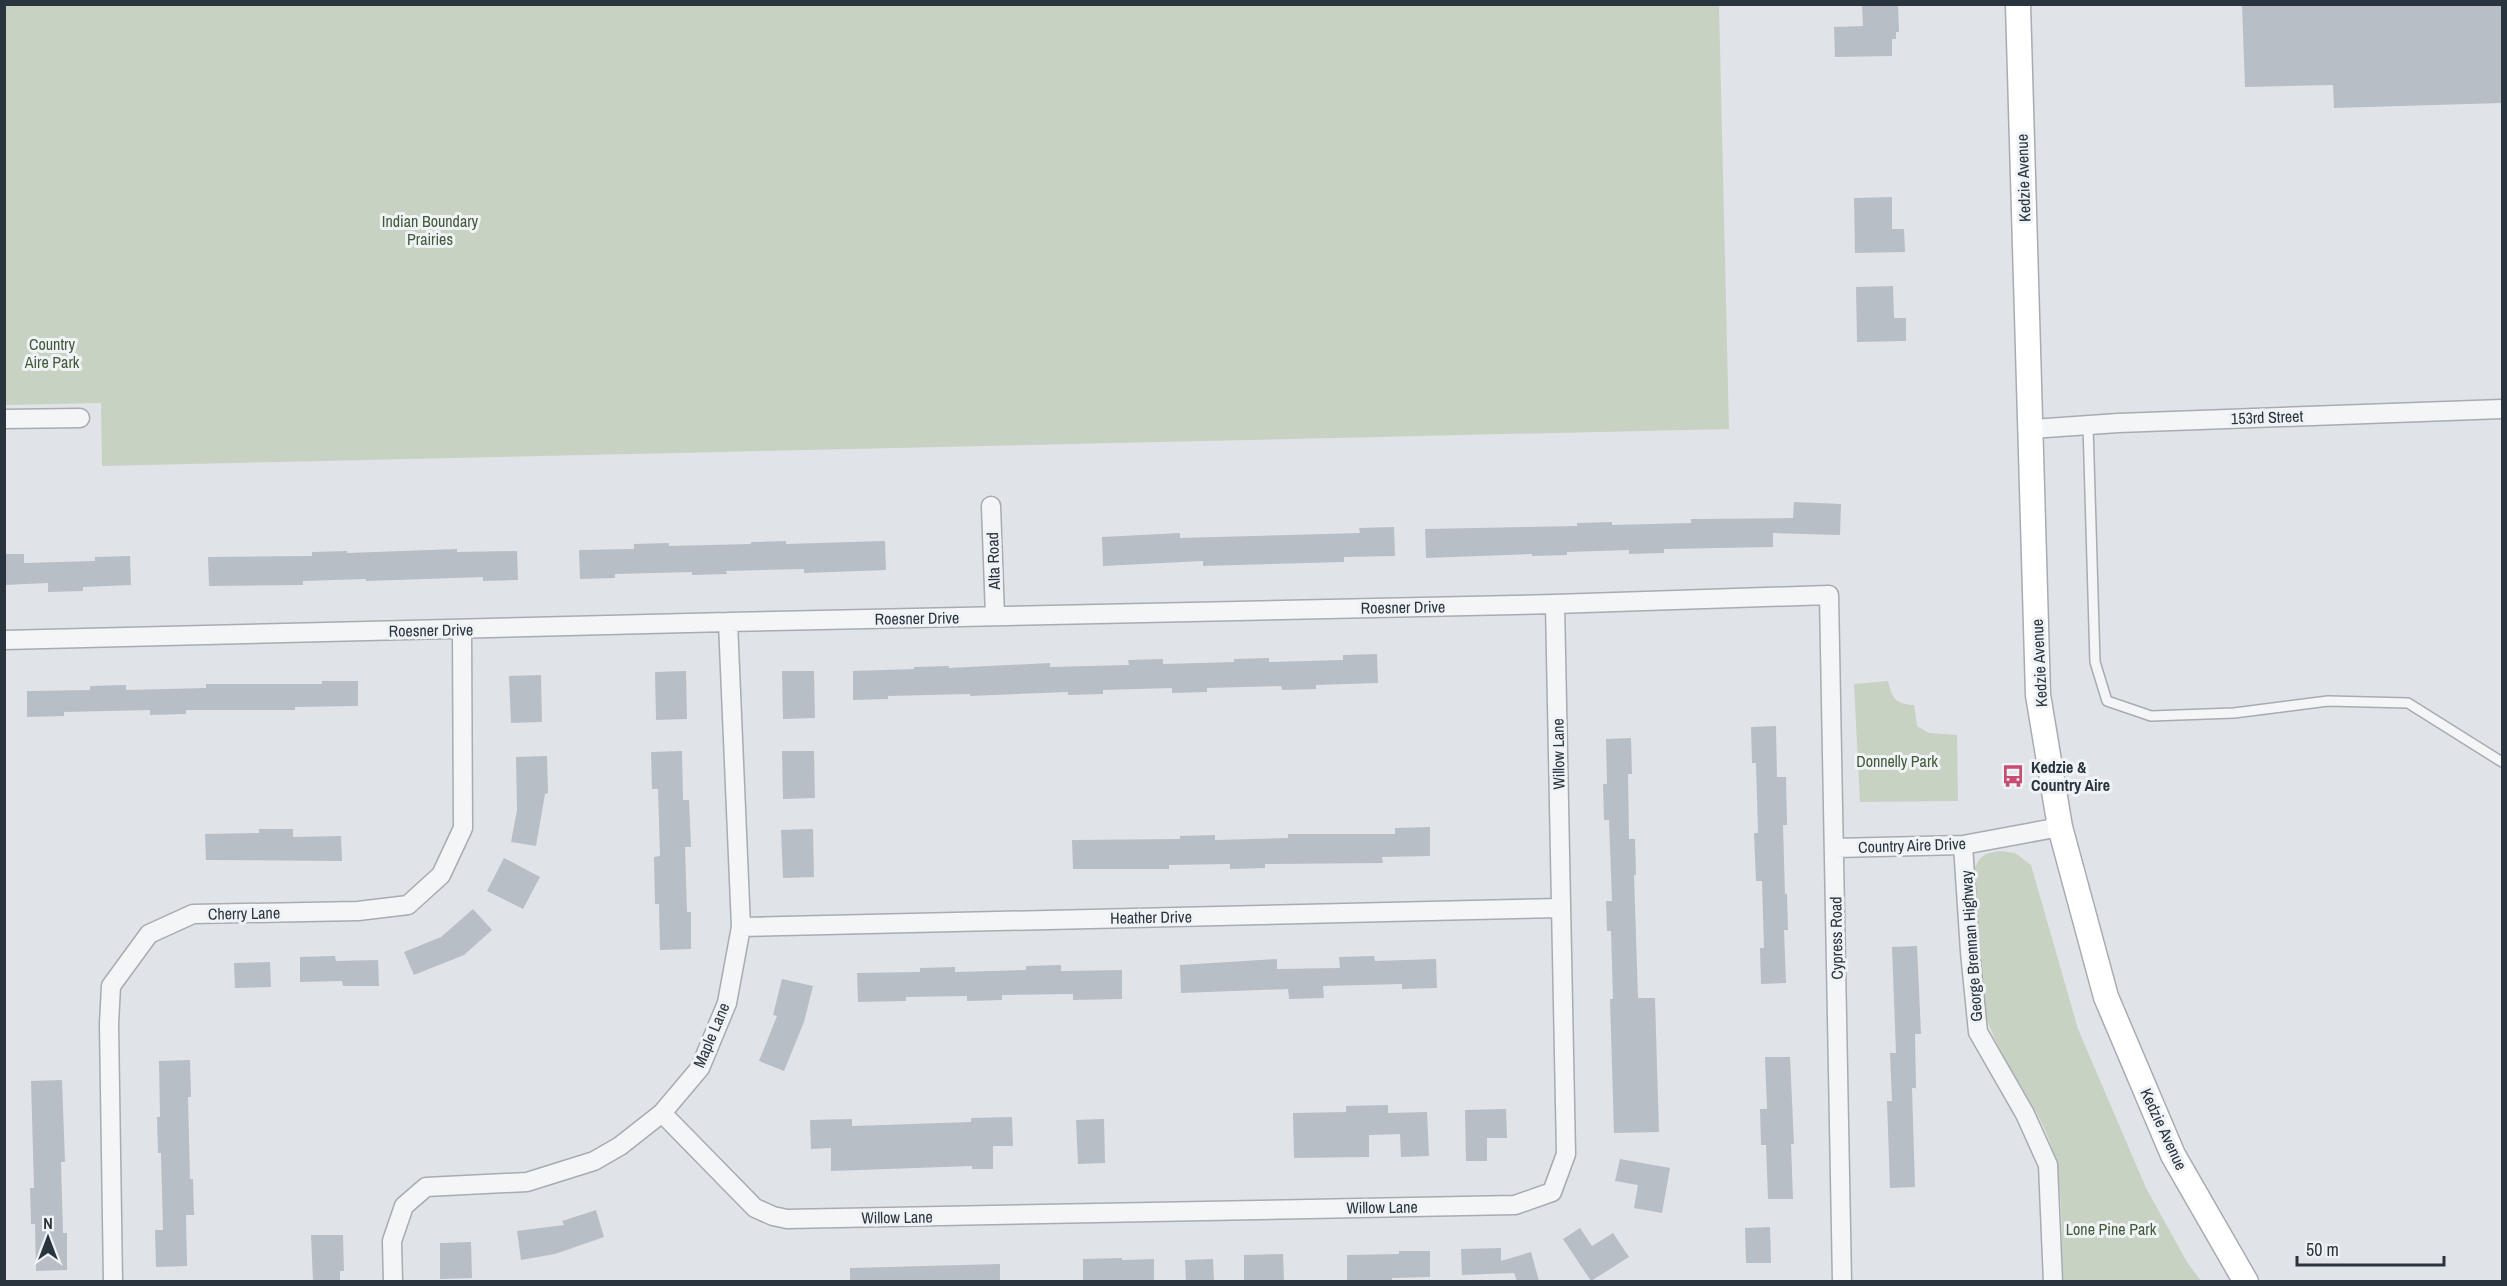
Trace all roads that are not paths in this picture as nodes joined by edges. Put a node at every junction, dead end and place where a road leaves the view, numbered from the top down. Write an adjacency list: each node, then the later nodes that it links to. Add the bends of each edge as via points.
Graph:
1 (2018, 4): 6 (main road, Kedzie Avenue)
2 (2502, 409): 5 (street, 153rd Street)
3 (80, 418): 4 (street)
4 (4, 419)
5 (2088, 425): 6 (street, 153rd Street); 14 (lane, via 2096,662 2108,701 2151,716 2234,713 2328,701 2408,703)
6 (2031, 429): 15 (main road, Kedzie Avenue, via 2038,696)
7 (991, 506): 10 (street, Alta Road)
8 (1829, 595): 9 (street, Roesner Drive); 17 (street, Cypress Road)
9 (1555, 604): 10 (street, Roesner Drive); 18 (street, Willow Lane)
10 (995, 616): 11 (street, Roesner Drive)
11 (728, 622): 12 (street, Roesner Drive); 19 (street, Maple Lane)
12 (462, 629): 13 (street, Roesner Drive); 21 (street, Cherry Lane, via 463,828 441,876 408,905 358,911 193,914 149,934 111,986)
13 (4, 640)
14 (2502, 762)
15 (2060, 827): 16 (street, Country Aire Drive); 25 (main road, Kedzie Avenue, via 2106,997 2173,1155)
16 (1963, 845): 17 (street, Country Aire Drive); 24 (street, George Brennan Highway, via 1977,1032 2025,1114 2048,1165)
17 (1835, 848): 23 (street, Cypress Road)
18 (1561, 908): 19 (street, Heather Drive); 20 (street, Willow Lane, via 1566,1154 1552,1192 1515,1205 787,1219 755,1208)
19 (741, 927): 20 (street, Maple Lane, via 727,1003 700,1068)
20 (662, 1113): 22 (street, Maple Lane, via 594,1161 527,1182 426,1187 404,1206 392,1241)
21 (113, 1281)
22 (393, 1281)
23 (1842, 1281)
24 (2053, 1281)
25 (2246, 1281)

